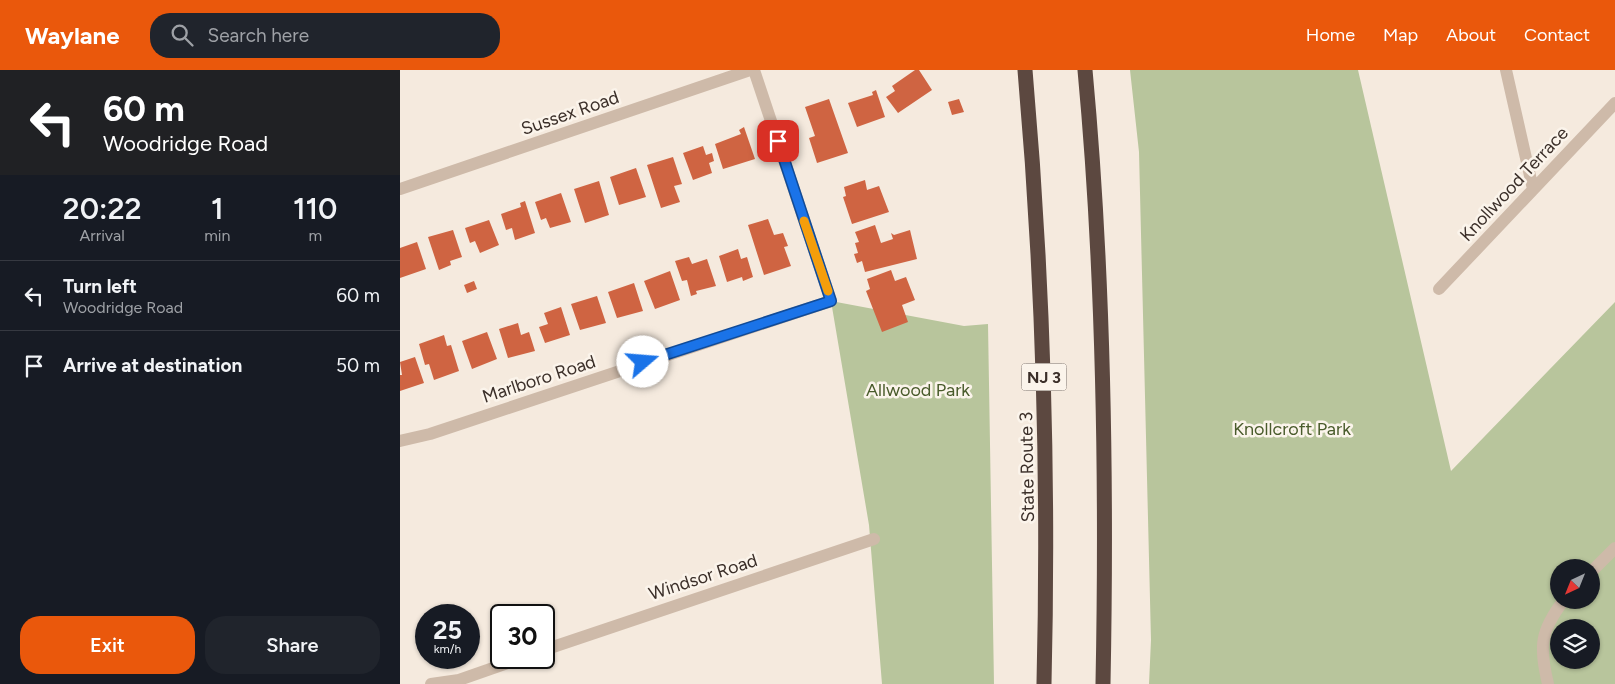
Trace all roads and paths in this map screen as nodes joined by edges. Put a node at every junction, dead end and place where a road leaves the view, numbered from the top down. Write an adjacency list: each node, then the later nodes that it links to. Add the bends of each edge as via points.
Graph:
1 (752, 70): 7 (street, Sussex Road); 9 (street, Marlboro Road, via 831,301 430,434)
2 (1025, 70): 17 (highway, State Route 3 / NJ 3, via 1037,229 1044,392)
3 (1085, 70): 18 (highway, via 1103,387)
4 (1506, 70): 6 (street)
5 (1615, 103): 6 (street, Knollwood Terrace)
6 (1533, 189): 8 (street, Knollwood Terrace)
7 (400, 190)
8 (1439, 289)
9 (400, 441)
10 (874, 539): 14 (street, Windsor Road)
11 (1615, 548): 12 (street)
12 (1600, 563)
13 (1558, 609): 19 (street, via 1543,636 1542,659)
14 (555, 646)
15 (490, 669): 16 (street, via 459,680)
16 (431, 684)
17 (1044, 684)
18 (1103, 684)
19 (1548, 684)

